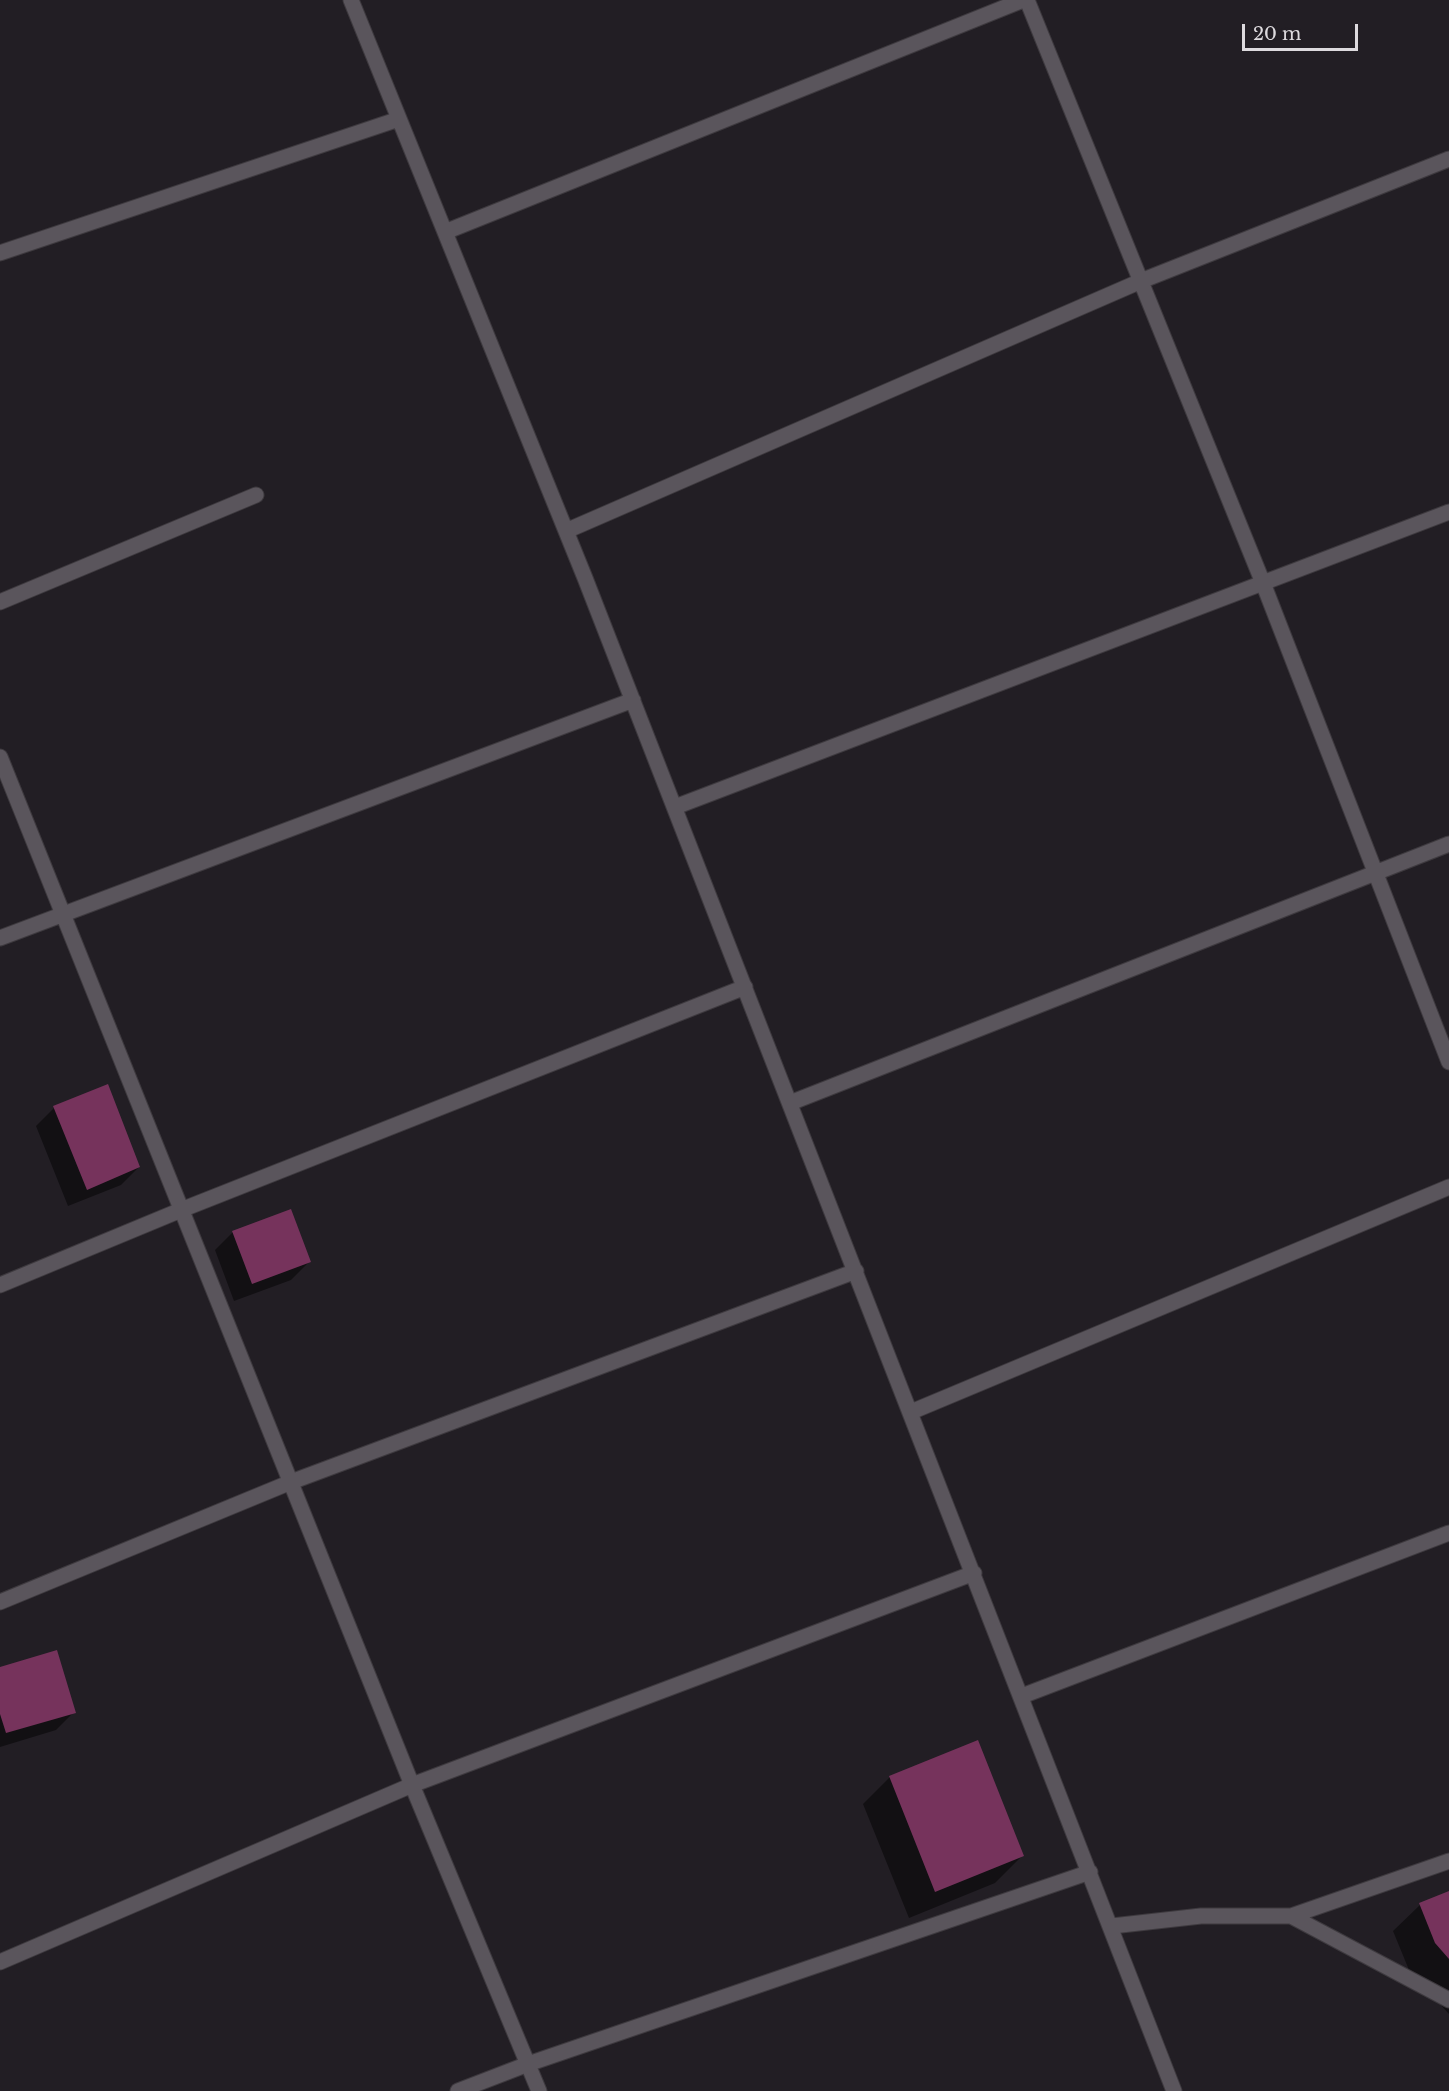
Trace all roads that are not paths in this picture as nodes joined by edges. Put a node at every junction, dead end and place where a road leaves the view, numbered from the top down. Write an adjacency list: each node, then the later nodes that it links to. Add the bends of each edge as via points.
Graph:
1 (351, 0): 3 (street)
2 (1025, 0): 5 (street); 7 (street)
3 (399, 119): 5 (street); 6 (street)
4 (1449, 159): 7 (street)
5 (445, 232): 10 (street)
6 (0, 252)
7 (1141, 281): 10 (street); 11 (street)
8 (256, 495): 12 (street)
9 (1449, 512): 11 (street)
10 (566, 531): 13 (street)
11 (1263, 583): 15 (street); 17 (street)
12 (0, 602)
13 (633, 700): 15 (street); 18 (street)
14 (0, 757): 18 (street)
15 (675, 807): 20 (street)
16 (1449, 844): 17 (street)
17 (1376, 872): 21 (street); 22 (street)
18 (63, 914): 19 (street); 24 (street)
19 (0, 938)
20 (745, 987): 22 (street); 24 (street)
21 (1449, 1062)
22 (790, 1103): 25 (street)
23 (1449, 1187): 27 (street)
24 (181, 1210): 26 (street); 28 (street)
25 (856, 1271): 27 (street); 28 (street)
26 (0, 1285)
27 (911, 1412): 30 (street)
28 (291, 1482): 31 (street); 33 (street)
29 (1449, 1533): 32 (street)
30 (974, 1573): 32 (street); 33 (street)
31 (0, 1602)
32 (1022, 1696): 35 (street)
33 (412, 1785): 38 (street); 40 (street)
34 (1449, 1861): 36 (street)
35 (1090, 1872): 37 (street); 40 (street)
36 (1291, 1916): 37 (street, via 1201,1916); 39 (street)
37 (1112, 1926): 43 (street)
38 (0, 1962)
39 (1449, 2000)
40 (528, 2064): 41 (street); 42 (street)
41 (458, 2091)
42 (539, 2091)
43 (1174, 2091)

